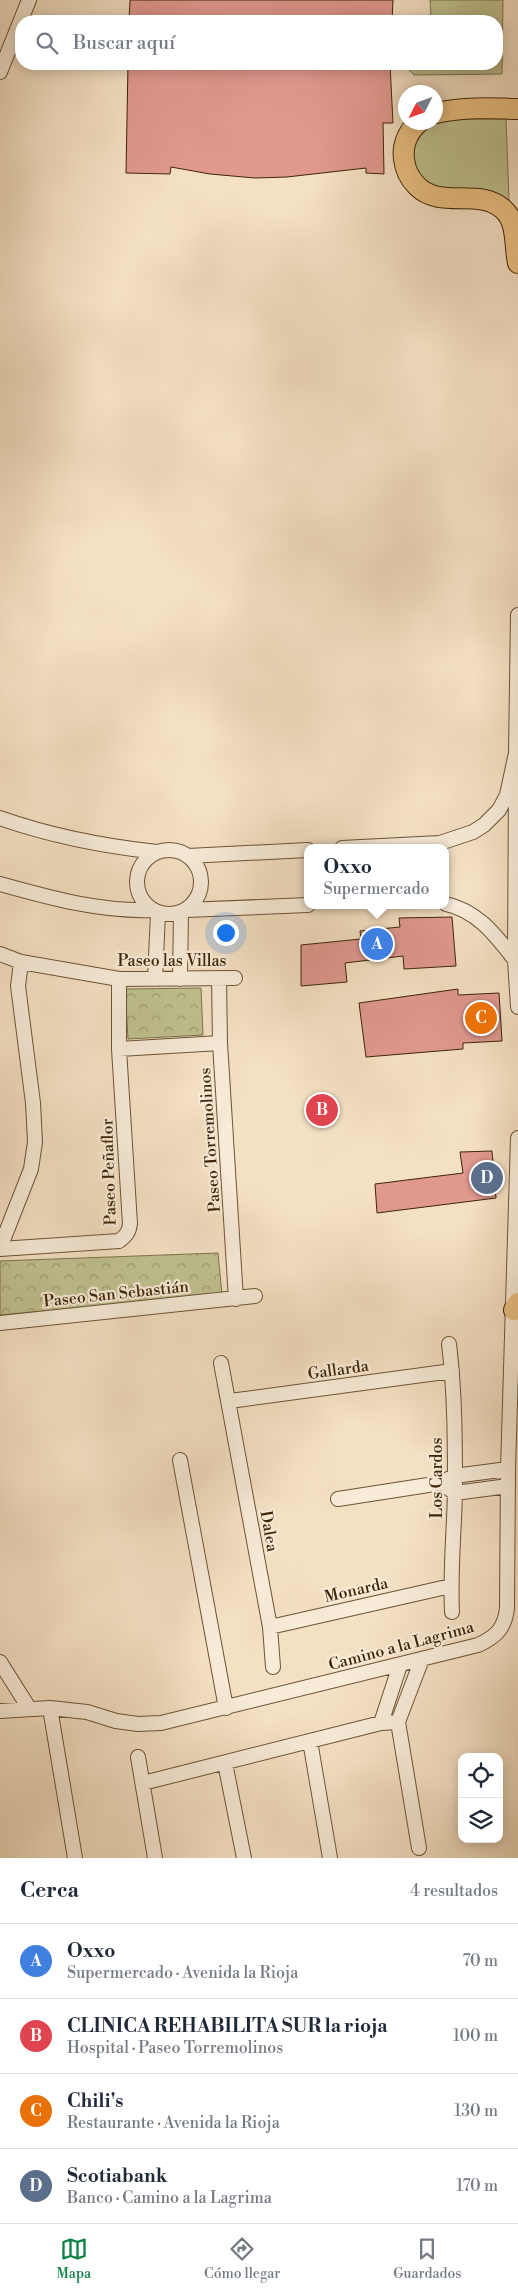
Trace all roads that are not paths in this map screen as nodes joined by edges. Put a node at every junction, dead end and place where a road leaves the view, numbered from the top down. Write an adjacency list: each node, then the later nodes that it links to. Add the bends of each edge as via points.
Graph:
1 (29, 0): 2 (street)
2 (23, 15)
3 (15, 35): 4 (street)
4 (0, 72)
5 (518, 109): 6 (highway)
6 (443, 111)
7 (413, 130): 8 (highway, via 403,151 404,165 412,181 423,192 435,197 488,201 504,209 514,228)
8 (518, 263)
9 (518, 615): 10 (street)
10 (516, 753): 12 (street, via 507,794 499,810 473,832); 22 (street)
11 (0, 818): 14 (street, via 89,843)
12 (428, 844)
13 (304, 850): 15 (street)
14 (157, 852): 15 (street, via 179,851); 19 (street, via 145,861 137,874 136,885 145,904)
15 (188, 856): 20 (street, via 196,864 201,884 194,903)
16 (0, 884): 19 (street, via 78,904 127,911)
17 (304, 905): 20 (street)
18 (449, 905): 22 (street, via 476,916 491,929)
19 (155, 911): 20 (street, via 173,915); 26 (street)
20 (183, 911): 27 (street)
21 (0, 954): 23 (street, Paseo las Villas)
22 (515, 960): 29 (street)
23 (21, 962): 28 (street, Paseo las Villas); 33 (street, via 18,986 35,1142 31,1169)
24 (218, 978): 25 (street, Paseo las Villas); 27 (street, Paseo las Villas); 30 (street, Paseo Torremolinos)
25 (235, 978)
26 (156, 979): 27 (street, Paseo las Villas); 28 (street, Paseo las Villas)
27 (180, 979)
28 (119, 980): 31 (street, Paseo Peñaflor)
29 (518, 1007)
30 (220, 1043): 31 (street); 35 (street, Paseo Torremolinos)
31 (119, 1049): 33 (street, Paseo Peñaflor, via 129,1231 119,1241)
32 (518, 1138): 36 (street, Camino a la Lagrima)
33 (0, 1249)
34 (255, 1296): 35 (street, Paseo San Sebastián)
35 (236, 1299): 37 (street, Paseo San Sebastián)
36 (516, 1306): 43 (street, Camino a la Lagrima)
37 (0, 1323)
38 (449, 1344): 40 (street, Los Cardos)
39 (221, 1363): 41 (street, Dalea)
40 (452, 1371): 41 (street, Gallarda); 44 (street, Los Cardos)
41 (230, 1401): 51 (street, Dalea)
42 (180, 1460): 58 (street)
43 (508, 1469): 44 (street); 46 (street, Camino a la Lagrima)
44 (454, 1476): 45 (street); 47 (street, Los Cardos)
45 (441, 1483): 47 (street); 48 (street)
46 (508, 1486): 47 (street); 52 (street, Camino a la Lagrima, via 507,1608 503,1627 478,1645)
47 (455, 1493): 49 (street, Los Cardos)
48 (338, 1500)
49 (451, 1586): 50 (street, Los Cardos); 51 (street, Monarda)
50 (452, 1612)
51 (270, 1628): 55 (street, Dalea)
52 (422, 1659): 54 (street, Camino a la Lagrima); 60 (street)
53 (0, 1662): 56 (street)
54 (400, 1665): 58 (street, Camino a la Lagrima); 61 (street)
55 (273, 1667)
56 (29, 1708): 57 (street, Camino a la Lagrima); 59 (street, Camino a la Lagrima)
57 (50, 1708): 58 (street, Camino a la Lagrima, via 86,1712 138,1724 161,1723); 67 (street)
58 (226, 1708)
59 (0, 1711)
60 (398, 1722): 61 (street); 66 (street)
61 (382, 1723): 62 (street)
62 (310, 1741): 64 (street); 70 (street)
63 (138, 1757): 65 (street)
64 (225, 1763): 65 (street); 69 (street)
65 (143, 1783): 68 (street)
66 (420, 1848)
67 (75, 1858)
68 (155, 1858)
69 (244, 1858)
70 (330, 1858)

